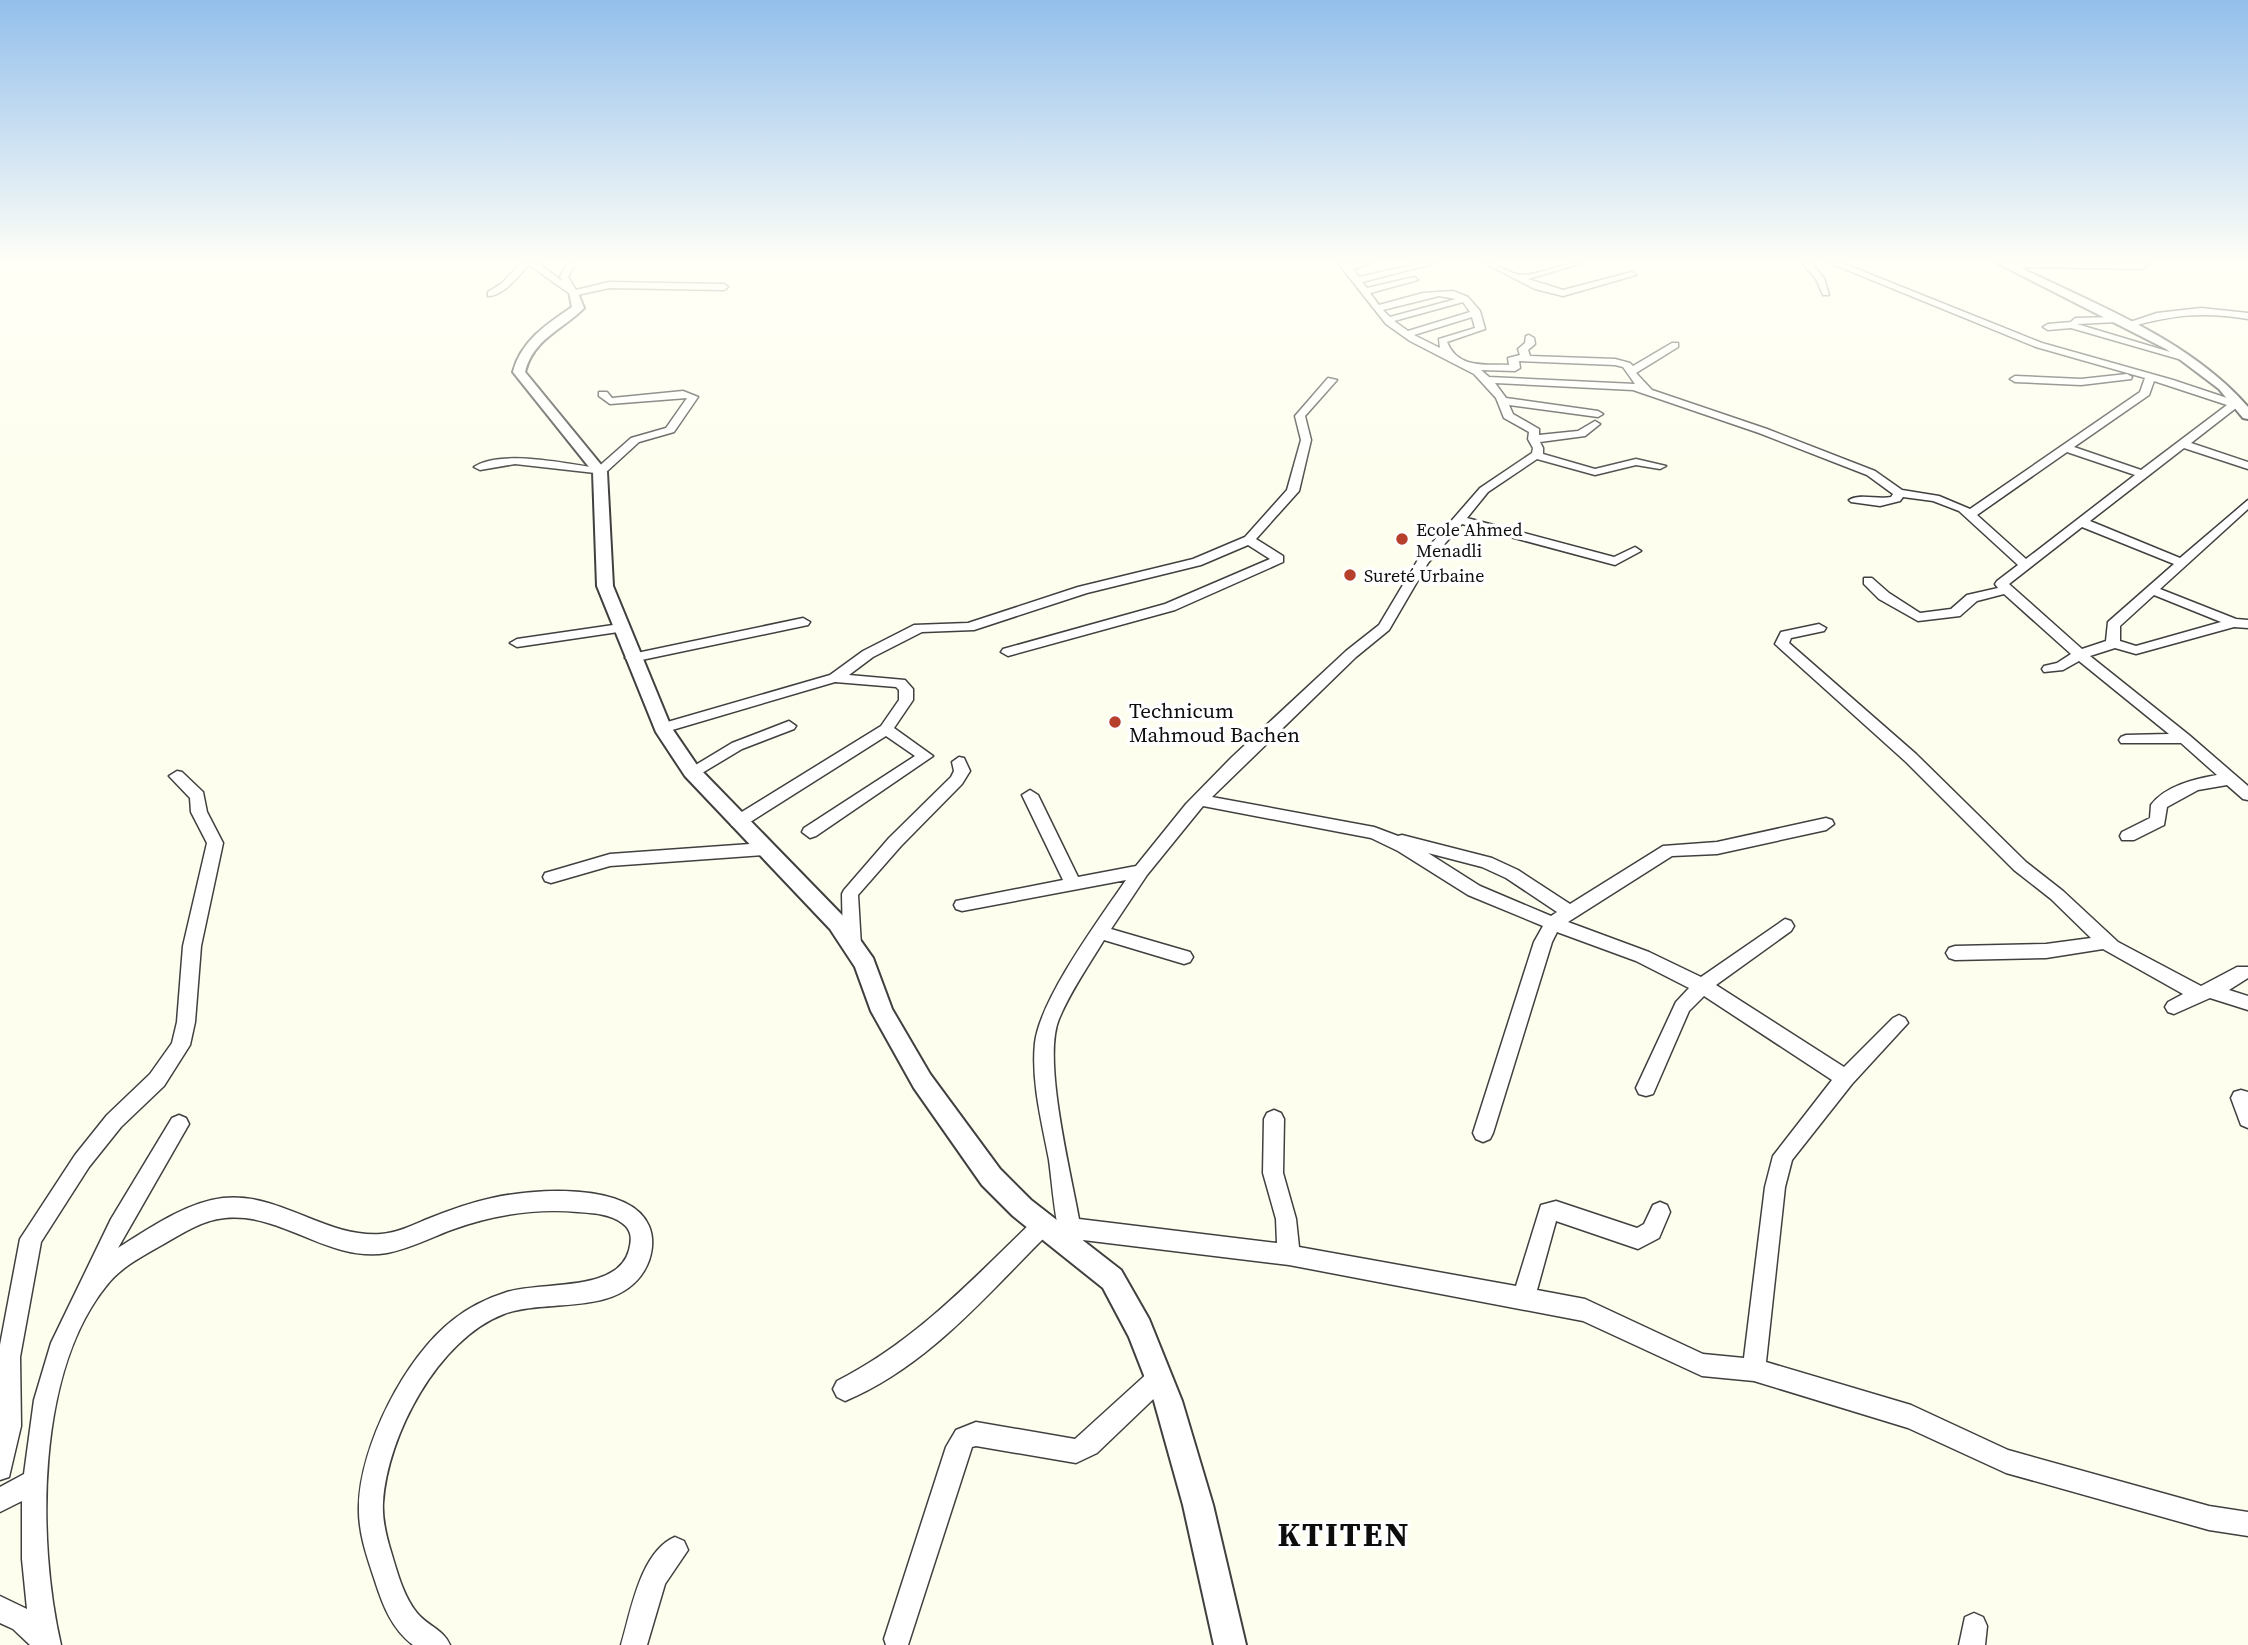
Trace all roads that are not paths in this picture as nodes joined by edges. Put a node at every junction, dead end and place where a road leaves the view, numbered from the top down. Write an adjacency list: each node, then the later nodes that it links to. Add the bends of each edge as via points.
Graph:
1 (537, 340): 29 (street, via 519,372)
2 (1418, 340): 9 (street)
3 (1446, 340): 9 (street, via 1442,341)
4 (1530, 340): 10 (street, via 1523,349)
5 (2026, 340): 15 (street)
6 (2112, 340): 11 (street)
7 (2151, 340): 11 (street)
8 (1675, 345): 13 (street)
9 (1448, 356): 12 (street)
10 (1526, 358): 12 (street, via 1513,358 1515,368); 13 (street, via 1615,362)
11 (2185, 358): 21 (street, via 2223,386)
12 (1474, 367): 17 (street)
13 (1632, 371): 18 (street)
14 (2015, 379): 15 (street)
15 (2150, 379): 21 (street); 24 (street, via 2145,393)
16 (1332, 380): 37 (street, via 1300,416 1306,440 1293,491)
17 (1488, 380): 18 (street, via 1611,384); 20 (street)
18 (1648, 392): 31 (street, via 1835,459 1871,474)
19 (603, 394): 29 (street, via 610,401 693,397 670,430 635,440)
20 (1504, 401): 22 (street, via 1508,416 1535,431); 22 (street, via 1597,419 1581,434)
21 (2243, 409): 23 (street)
22 (1534, 439): 25 (street)
23 (2184, 444): 27 (street); 30 (street)
24 (2068, 449): 30 (street); 34 (street)
25 (1535, 455): 26 (street, via 1595,472 1636,462); 35 (street, via 1484,490)
26 (1660, 466)
27 (2248, 466)
28 (480, 467): 29 (street, via 515,461)
29 (600, 472): 46 (street, via 602,565)
30 (2144, 475): 36 (street)
31 (1899, 493): 32 (street, via 1896,499 1880,503); 34 (street, via 1934,498)
32 (1855, 500)
33 (2246, 508): 39 (street)
34 (1970, 515): 40 (street)
35 (1458, 519): 38 (street, via 1615,561); 66 (street, via 1423,561 1384,628)
36 (2081, 523): 39 (street); 40 (street)
37 (1249, 540): 50 (street, via 1279,559 1170,607); 54 (street, via 1197,562 1083,590 969,627 919,628 867,653)
38 (1635, 551)
39 (2183, 563): 43 (street)
40 (2024, 564): 42 (street, via 2004,579)
41 (1868, 581): 42 (street, via 1918,617 1955,613 1972,598)
42 (2004, 590): 51 (street)
43 (2152, 590): 45 (street); 49 (street, via 2113,625)
44 (803, 622): 52 (street)
45 (2241, 624): 49 (street, via 2136,650)
46 (620, 628): 48 (street); 52 (street)
47 (1819, 628): 81 (street, via 1786,635 1782,644)
48 (516, 643)
49 (2112, 643): 51 (street, via 2106,649)
50 (1008, 652)
51 (2080, 655): 53 (street, via 2060,668); 58 (street)
52 (632, 658): 56 (street)
53 (2049, 669)
54 (835, 678): 56 (street); 57 (street, via 901,683 906,701)
55 (789, 726): 61 (street, via 737,746)
56 (662, 728): 61 (street)
57 (886, 729): 67 (street); 69 (street, via 926,756)
58 (2184, 738): 59 (street); 63 (street)
59 (2126, 740)
60 (959, 762): 82 (street, via 962,771 957,780 850,894)
61 (692, 772): 67 (street)
62 (177, 776): 107 (street, via 198,796 199,812 215,843 192,946 181,1045 157,1080 114,1121 82,1161 31,1239 9,1357 9,1426)
63 (2230, 779): 65 (street); 70 (street, via 2194,784 2166,799 2159,805 2158,821)
64 (1030, 794): 75 (street)
65 (2248, 795)
66 (1200, 800): 71 (street); 73 (street)
67 (738, 822): 72 (street)
68 (1826, 824): 77 (street, via 1717,848 1669,850)
69 (810, 832)
70 (2128, 836)
71 (1393, 839): 77 (street, via 1486,862); 78 (street, via 1441,873)
72 (764, 849): 74 (street, via 610,860); 82 (street, via 807,889)
73 (1141, 871): 75 (street); 80 (street)
74 (551, 877)
75 (1073, 883): 76 (street)
76 (962, 905)
77 (1570, 912): 78 (street)
78 (1553, 923): 86 (street, via 1662,965); 97 (street)
79 (1785, 926): 86 (street)
80 (1100, 932): 84 (street); 100 (street, via 1049,1019 1044,1044 1045,1082)
81 (2106, 942): 83 (street, via 2046,951); 87 (street, via 2133,960)
82 (852, 946): 99 (street, via 922,1081 991,1177)
83 (1955, 953)
84 (1185, 957)
85 (2243, 972): 87 (street, via 2225,986)
86 (1702, 986): 91 (street); 92 (street, via 1682,1007)
87 (2203, 992): 88 (street); 89 (street)
88 (2248, 1003)
89 (2174, 1007)
90 (1899, 1023): 91 (street)
91 (1845, 1078): 104 (street, via 1783,1156 1775,1187)
92 (1646, 1088)
93 (2241, 1098): 95 (street)
94 (1273, 1119): 101 (street, via 1273,1173 1286,1219)
95 (2248, 1119)
96 (179, 1124): 103 (street, via 118,1226)
97 (1483, 1133)
98 (1660, 1212): 102 (street, via 1652,1231 1638,1239 1548,1212)
99 (1044, 1224): 100 (street); 106 (street, via 922,1342 892,1366)
100 (1072, 1238): 101 (street); 105 (street, via 1112,1279)
101 (1289, 1255): 102 (street)
102 (1524, 1298): 104 (street, via 1585,1310 1702,1365)
103 (79, 1304): 108 (street, via 48,1394); 115 (street, via 101,1275 131,1252 218,1208 249,1206 356,1243 382,1244 480,1209 524,1200 606,1206 631,1216 643,1233 641,1257 626,1276 587,1293 537,1295 507,1302 482,1315 453,1334 402,1405 382,1455 371,1506 396,1609 418,1635)
104 (1754, 1370): 110 (street, via 1911,1417 2006,1461 2209,1518)
105 (1158, 1378): 113 (street, via 1089,1445 1076,1451 976,1434 964,1438); 117 (street, via 1198,1505)
106 (845, 1389)
107 (0, 1468)
108 (37, 1480): 109 (street); 114 (street, via 33,1560)
109 (0, 1500)
110 (2248, 1524)
111 (675, 1550): 116 (street, via 653,1577)
112 (0, 1609): 114 (street, via 22,1620)
113 (897, 1639)
114 (47, 1644)
115 (437, 1645)
116 (634, 1645)
117 (1230, 1645)

